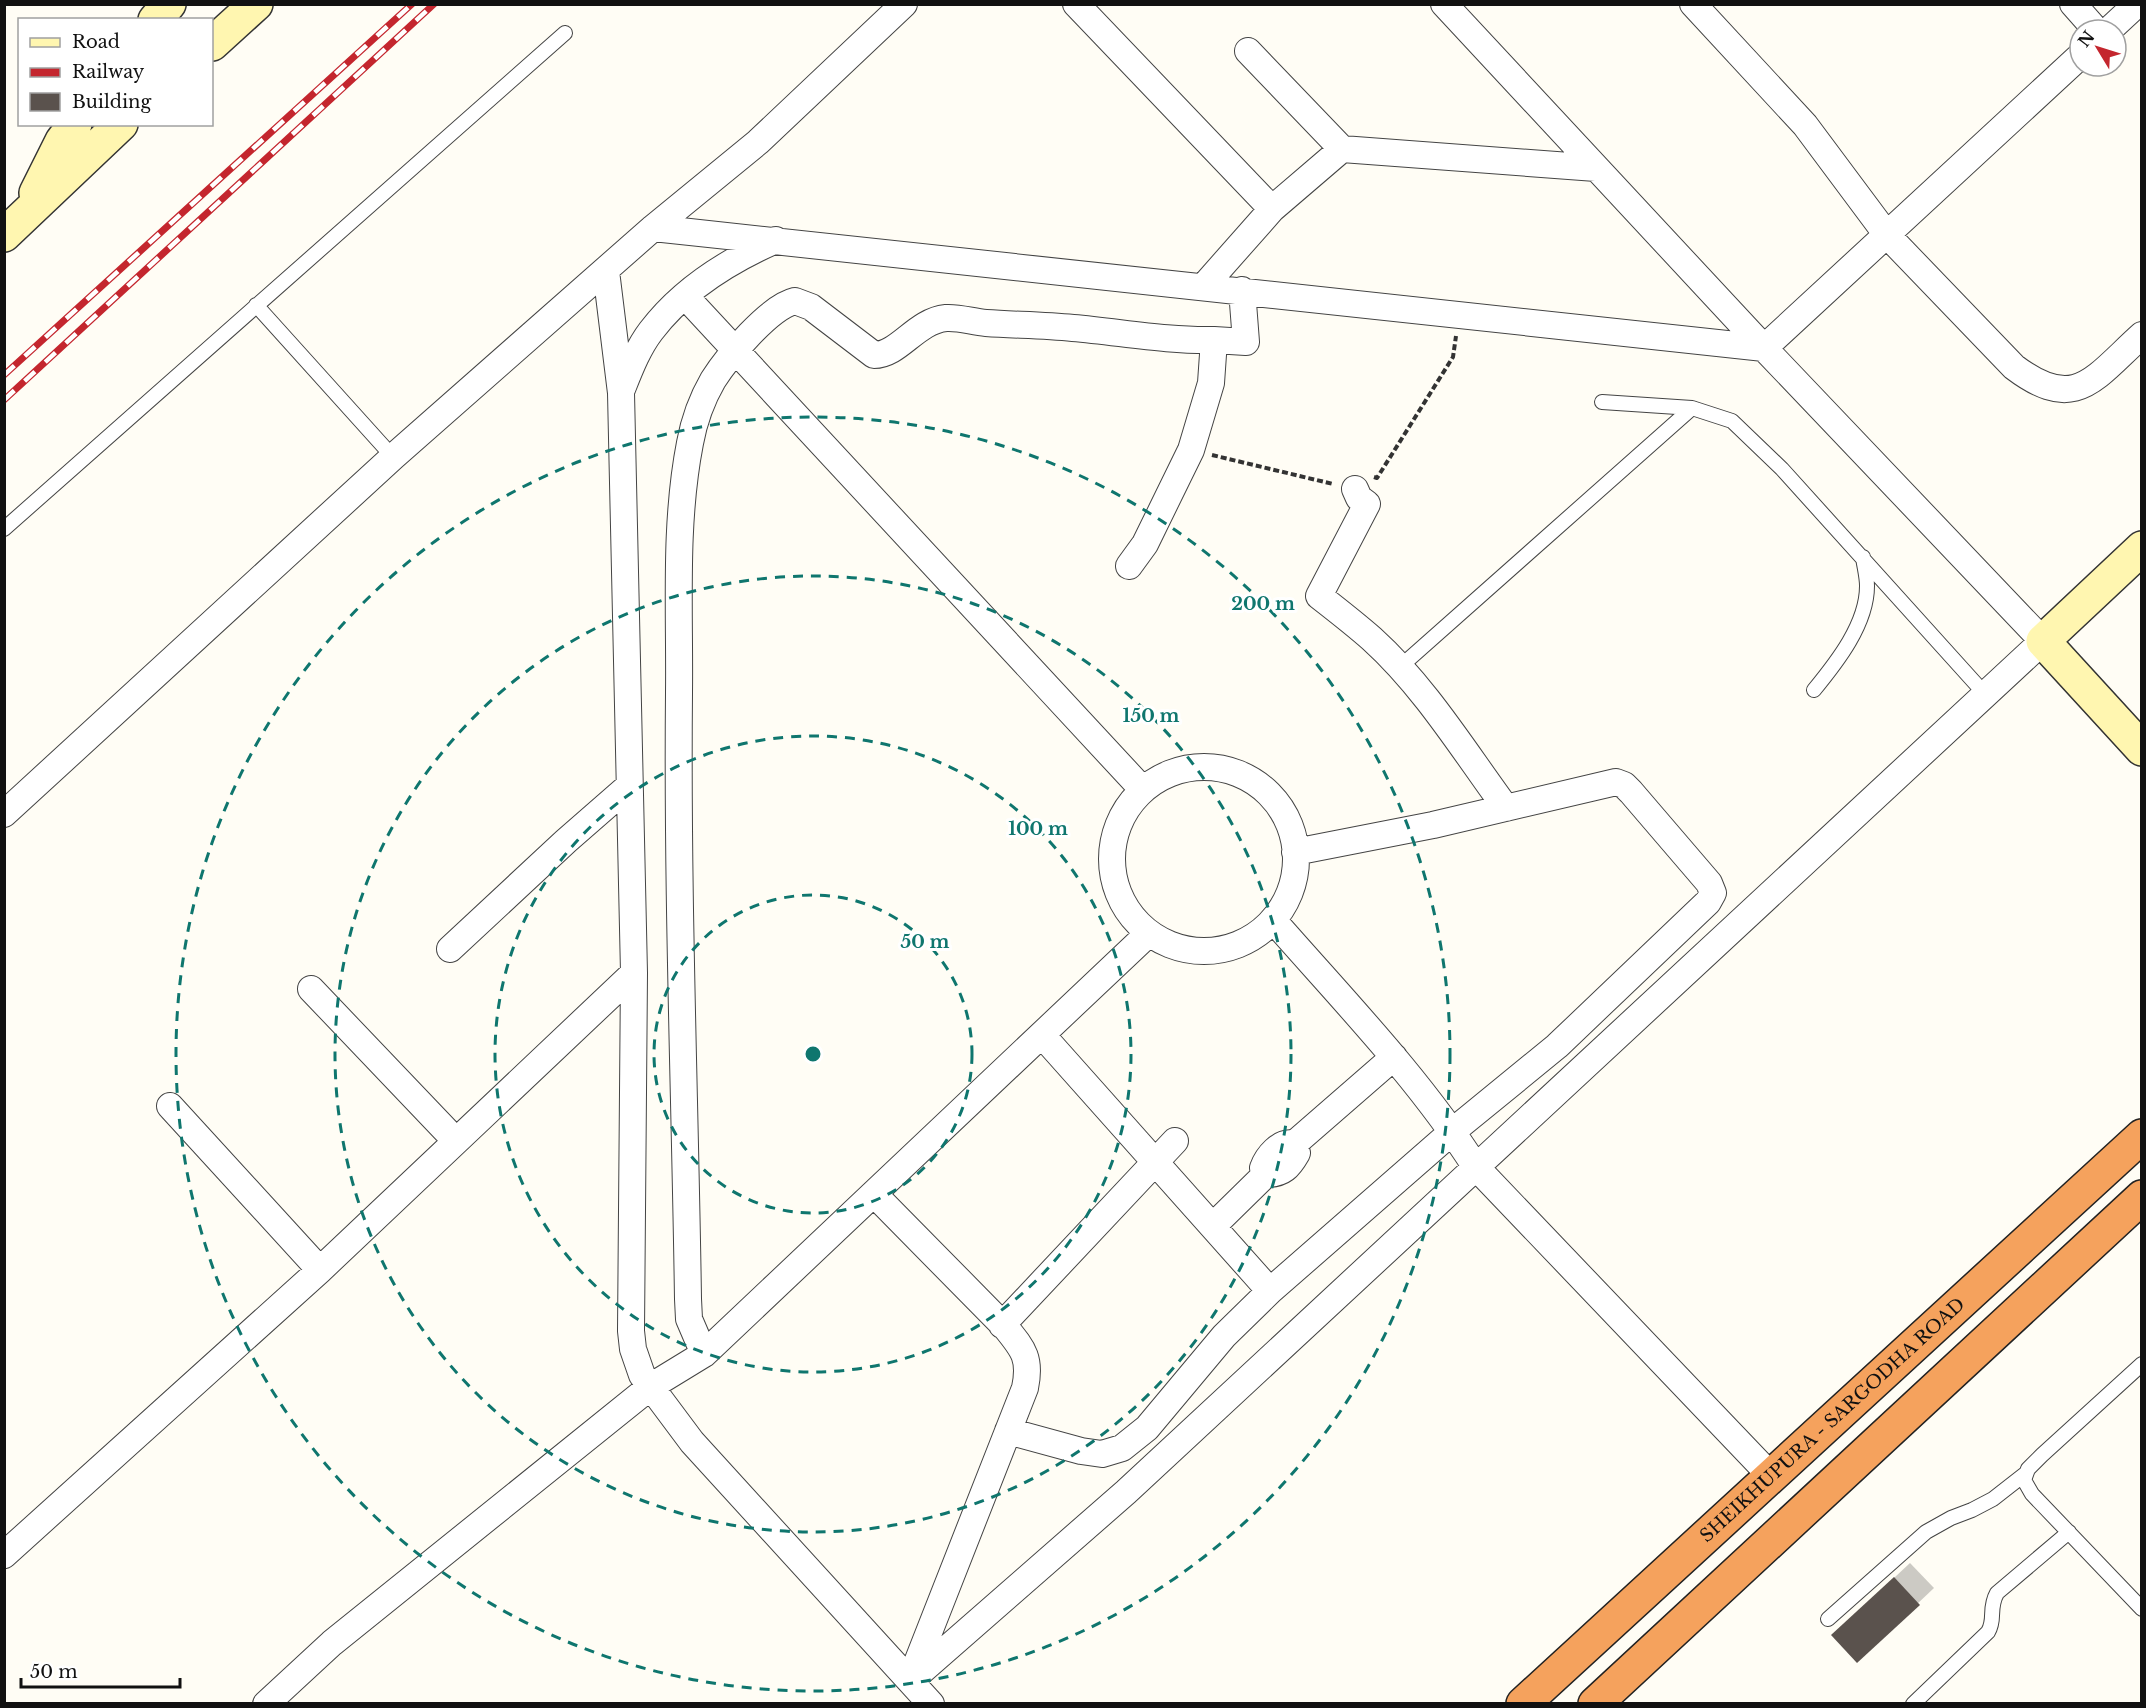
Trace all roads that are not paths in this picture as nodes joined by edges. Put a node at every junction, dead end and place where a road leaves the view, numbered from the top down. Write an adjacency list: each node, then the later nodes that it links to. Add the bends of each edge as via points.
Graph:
1 (169, 4): 9 (street)
2 (256, 4): 13 (street)
3 (904, 4): 22 (street, via 758,142)
4 (1076, 4): 20 (street)
5 (1444, 4): 19 (street)
6 (1693, 4): 23 (street, via 1805,125)
7 (2073, 4): 10 (street)
8 (2137, 4): 11 (street)
9 (157, 18)
10 (2085, 18)
11 (2122, 18)
12 (565, 33): 29 (lane)
13 (213, 43)
14 (1248, 51): 18 (street)
15 (2068, 67): 23 (street)
16 (73, 126): 21 (street)
17 (119, 126): 21 (street)
18 (1342, 149): 19 (street); 20 (street)
19 (1596, 168): 32 (street)
20 (1272, 208): 26 (street)
21 (14, 225)
22 (654, 228): 24 (street); 25 (street)
23 (1887, 234): 30 (street, via 2014,367 2043,386 2072,390 2091,380); 32 (street)
24 (776, 240): 26 (street); 28 (street, via 724,266)
25 (606, 270): 34 (street); 37 (street)
26 (1204, 286): 27 (street)
27 (1242, 290): 31 (street, via 1246,342); 32 (street)
28 (685, 296): 33 (street); 34 (street, via 650,332)
29 (256, 305): 37 (lane); 39 (lane)
30 (2142, 335)
31 (1214, 340): 33 (street, via 946,318 922,326 891,350 874,355 812,307 795,302 779,308); 42 (street, via 1211,383 1191,450 1145,544)
32 (1764, 348): 43 (street)
33 (736, 351): 49 (street); 73 (street, via 700,405 690,443 680,530 678,828 688,1299 690,1319)
34 (621, 393): 48 (street)
35 (1602, 402): 36 (lane)
36 (1692, 408): 41 (lane, via 1732,421); 44 (lane)
37 (393, 457): 51 (street)
38 (1355, 489): 44 (street, via 1367,504 1319,596)
39 (4, 529)
40 (2141, 549): 43 (street)
41 (1863, 557): 45 (lane, via 1867,587 1861,615 1843,654); 46 (lane)
42 (1129, 566)
43 (2043, 641): 46 (street); 47 (street)
44 (1400, 667): 50 (street)
45 (1814, 690)
46 (1986, 694): 66 (street)
47 (2142, 749)
48 (629, 786): 55 (street); 56 (street)
49 (1143, 790): 52 (street, via 1180,770 1223,768 1243,775 1276,802 1288,820); 54 (street, via 1118,825 1112,867 1125,908)
50 (1506, 808): 52 (street); 61 (street, via 1611,783 1624,785 1709,883 1713,893 1557,1047)
51 (4, 814)
52 (1295, 852): 53 (street, via 1293,883)
53 (1273, 921): 54 (street, via 1257,935 1217,951 1175,947); 59 (street)
54 (1148, 934): 58 (street)
55 (450, 950)
56 (634, 973): 63 (street); 76 (street, via 631,1331 638,1364)
57 (311, 989): 63 (street)
58 (1042, 1035): 65 (street); 67 (street)
59 (1394, 1057): 61 (street); 69 (street, via 1294,1144 1284,1144 1274,1151 1263,1168 1266,1174)
60 (170, 1106): 70 (street)
61 (1452, 1131): 66 (street); 71 (street)
62 (2142, 1136): 74 (highway, SHEIKHUPURA - SARGODHA ROAD)
63 (456, 1141): 70 (street)
64 (1175, 1141): 65 (street)
65 (1155, 1161): 69 (street); 72 (street)
66 (1475, 1166): 80 (street); 85 (street, via 1126,1492)
67 (874, 1194): 72 (street); 73 (street)
68 (2142, 1197): 77 (highway)
69 (1214, 1226): 71 (street)
70 (320, 1270): 82 (street)
71 (1270, 1291): 78 (street, via 1224,1336 1147,1428 1122,1448 1102,1454 1081,1451)
72 (1002, 1325): 78 (street, via 1028,1362 1025,1388)
73 (705, 1354): 76 (street)
74 (1893, 1364): 77 (highway); 80 (highway, SHEIKHUPURA - SARGODHA ROAD)
75 (2142, 1364): 79 (lane, via 2066,1431)
76 (650, 1387): 85 (street, via 692,1442); 86 (street, via 332,1643)
77 (1924, 1398): 89 (highway)
78 (1008, 1431): 85 (street)
79 (2025, 1474): 81 (lane, via 2032,1494); 84 (lane, via 1993,1498 1926,1532)
80 (1772, 1477): 88 (highway, SHEIKHUPURA - SARGODHA ROAD)
81 (2069, 1532): 83 (lane); 90 (lane, via 1997,1593 1988,1632)
82 (4, 1555)
83 (2142, 1609)
84 (1828, 1619)
85 (910, 1681): 87 (street)
86 (266, 1704)
87 (931, 1704)
88 (1523, 1704)
89 (1595, 1704)
90 (1913, 1704)

